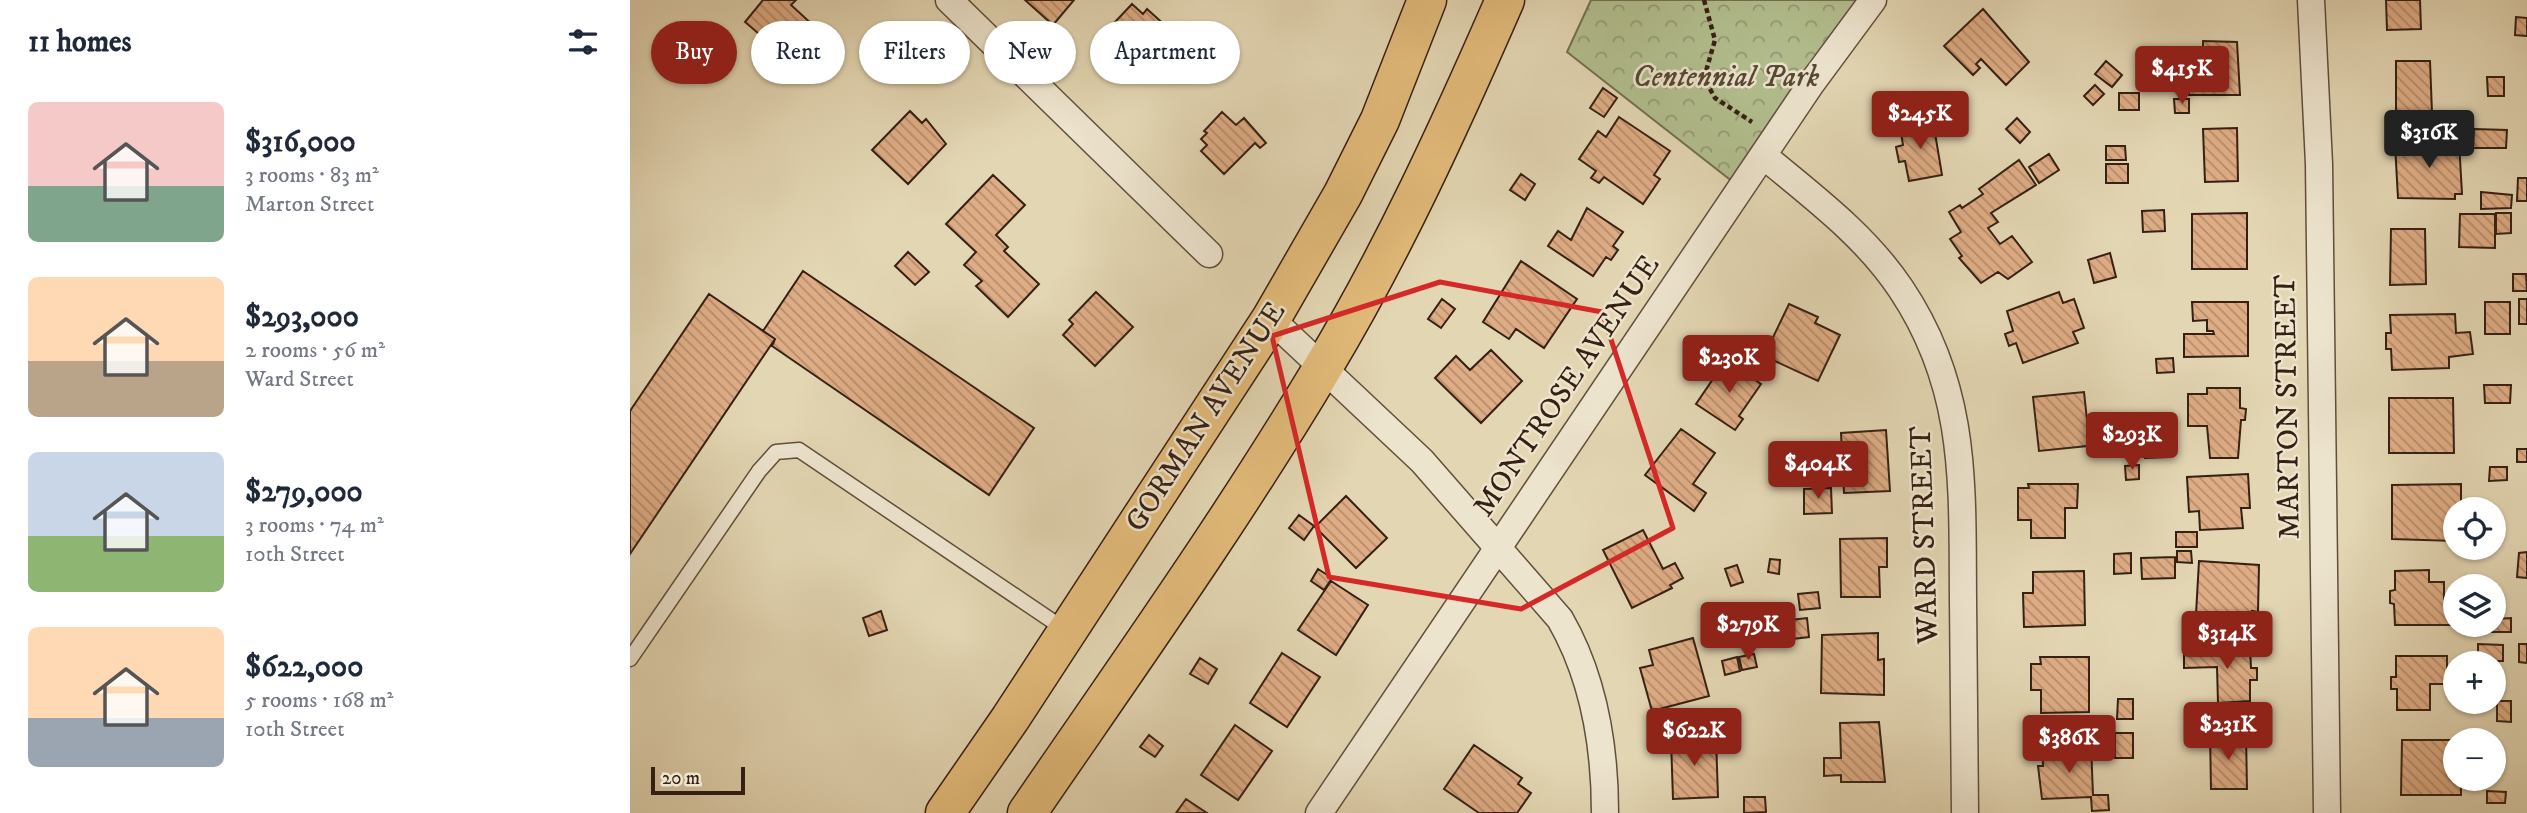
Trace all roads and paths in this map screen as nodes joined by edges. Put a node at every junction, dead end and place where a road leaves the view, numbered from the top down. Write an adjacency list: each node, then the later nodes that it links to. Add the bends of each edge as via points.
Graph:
1 (949, 0): 8 (street)
2 (1427, 0): 9 (main road, GORMAN AVENUE, via 1380,120)
3 (1505, 0): 10 (main road, via 1397,232)
4 (1704, 0): 7 (path, via 1715,40 1704,78 1714,98)
5 (1873, 0): 7 (street, MONTROSE AVENUE)
6 (2311, 0): 19 (street, MARTON STREET, via 2319,164)
7 (1770, 147): 11 (street, MONTROSE AVENUE); 18 (street, WARD STREET, via 1874,254 1901,289 1943,371 1956,421 1962,481)
8 (1209, 254)
9 (1271, 319): 10 (street); 12 (main road, GORMAN AVENUE)
10 (1323, 368): 11 (street, via 1422,461); 15 (main road)
11 (1498, 546): 16 (street, MONTROSE AVENUE); 17 (street, via 1573,641 1600,734)
12 (1067, 631): 13 (lane, via 799,450 776,452 759,471); 14 (main road, GORMAN AVENUE)
13 (630, 659)
14 (945, 813)
15 (1027, 813)
16 (1319, 813)
17 (1605, 813)
18 (1965, 813)
19 (2327, 813)

